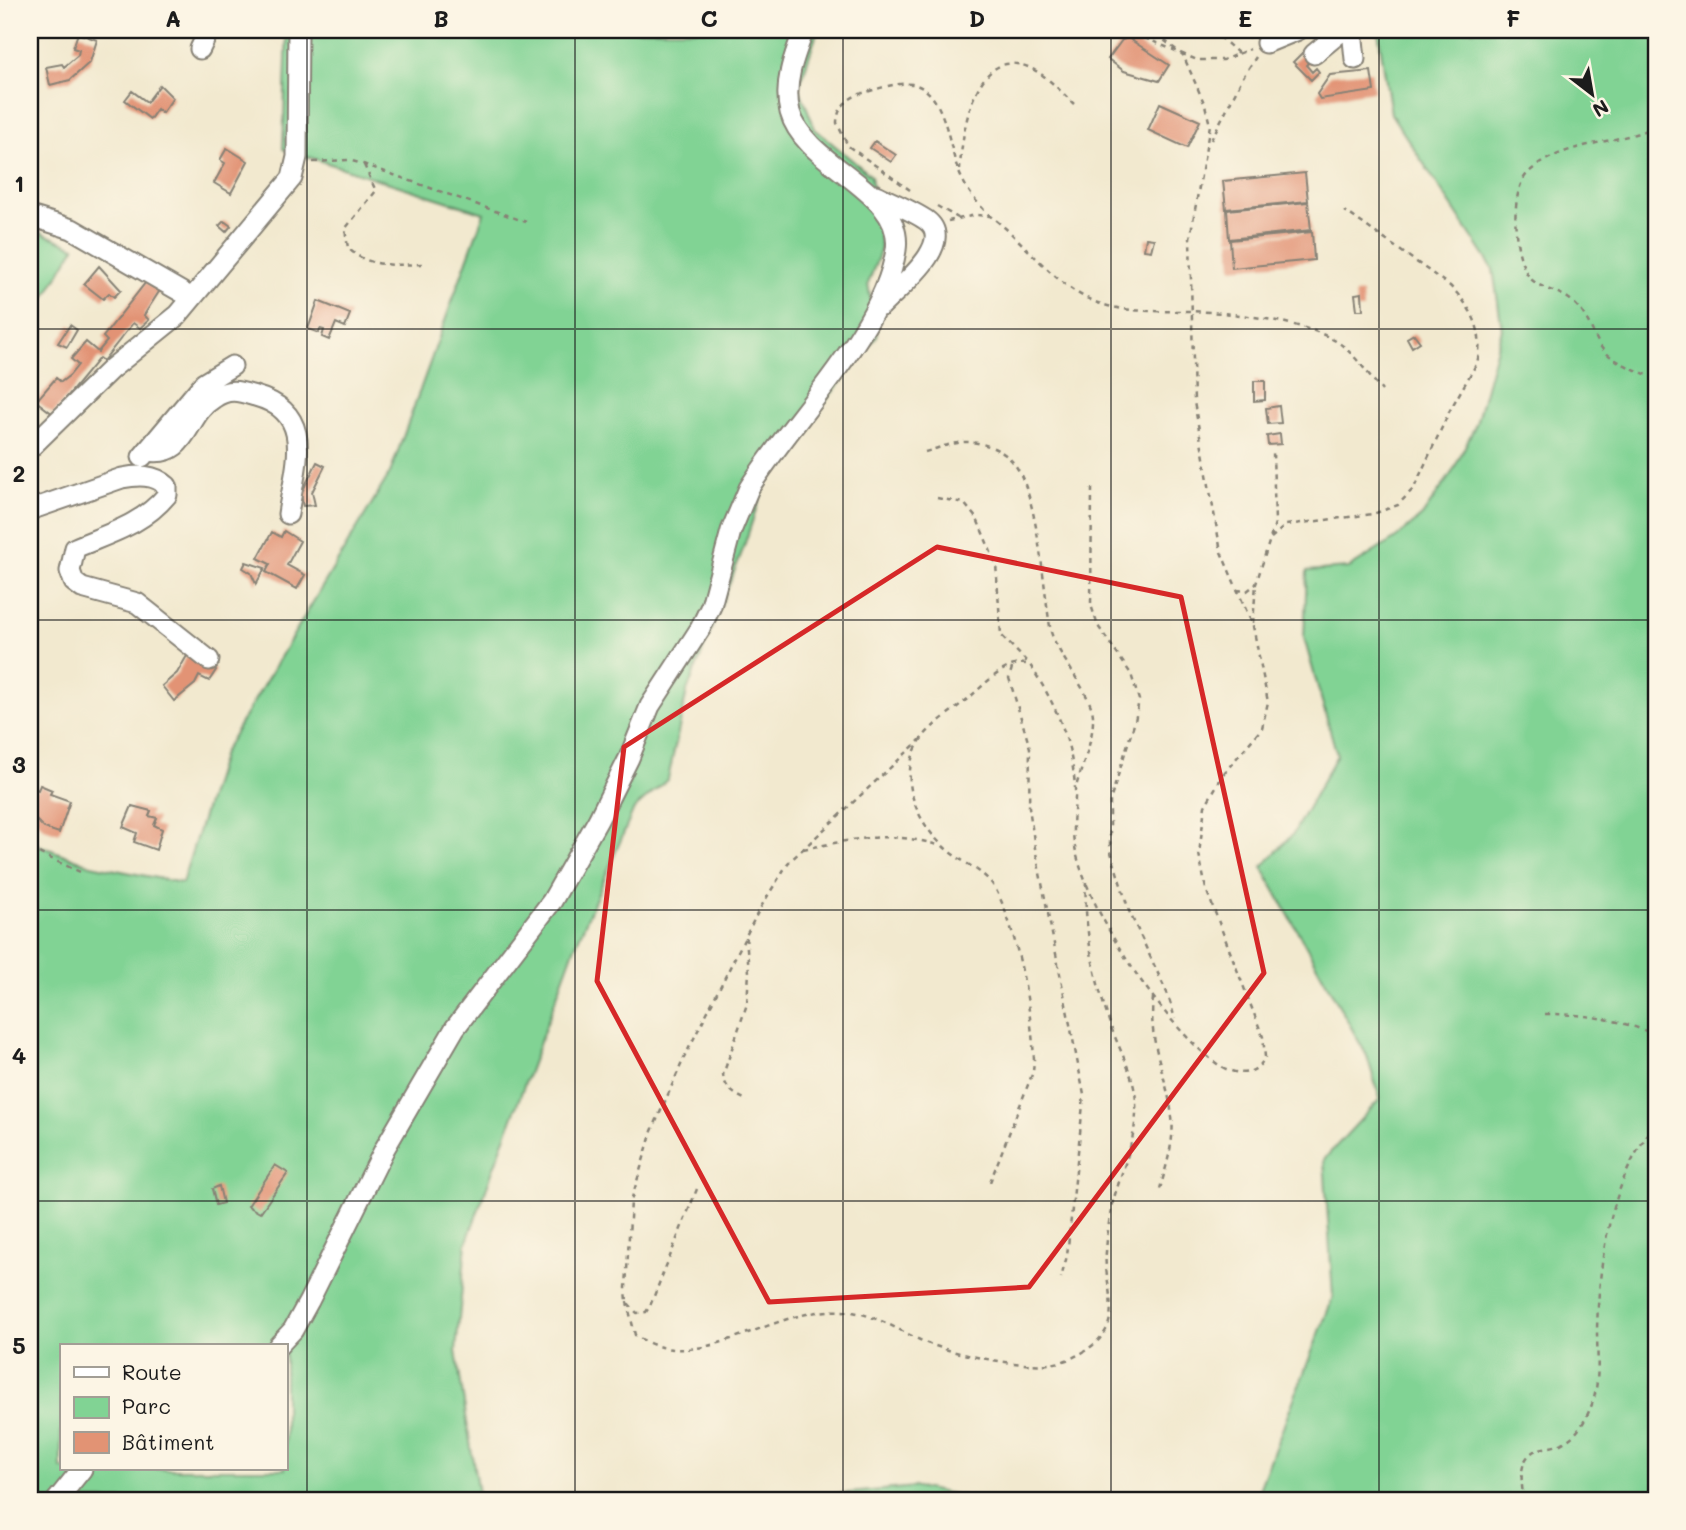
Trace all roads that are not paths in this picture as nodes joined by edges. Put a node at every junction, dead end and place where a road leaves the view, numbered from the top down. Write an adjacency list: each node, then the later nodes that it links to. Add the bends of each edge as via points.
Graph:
1 (209, 30): 8 (street)
2 (298, 30): 13 (street, via 297,167)
3 (804, 30): 11 (street, via 791,68 790,112 816,151)
4 (1298, 30): 7 (street)
5 (1343, 30): 9 (street)
6 (1352, 30): 10 (street)
7 (1266, 43)
8 (200, 49)
9 (1314, 54)
10 (1355, 59)
11 (860, 188): 14 (street, via 887,213 897,241 887,280); 14 (street, via 932,226 936,241 931,254)
12 (30, 216): 13 (street, via 72,229)
13 (192, 298): 16 (street)
14 (867, 320): 22 (street, via 749,488 731,531 711,606 650,706 594,827 552,901 455,1028 385,1148 293,1330)
15 (232, 366): 17 (street, via 204,383)
16 (30, 448)
17 (148, 451): 18 (street); 20 (street, via 170,451 210,400 224,392 233,390 272,401 291,418 298,440)
18 (122, 478): 19 (street); 21 (street, via 136,475 160,480 167,486 167,495 146,517 75,548 70,571 74,582 137,603)
19 (30, 510)
20 (288, 514)
21 (209, 660)
22 (280, 1344)
23 (81, 1470): 24 (street)
24 (57, 1500)

